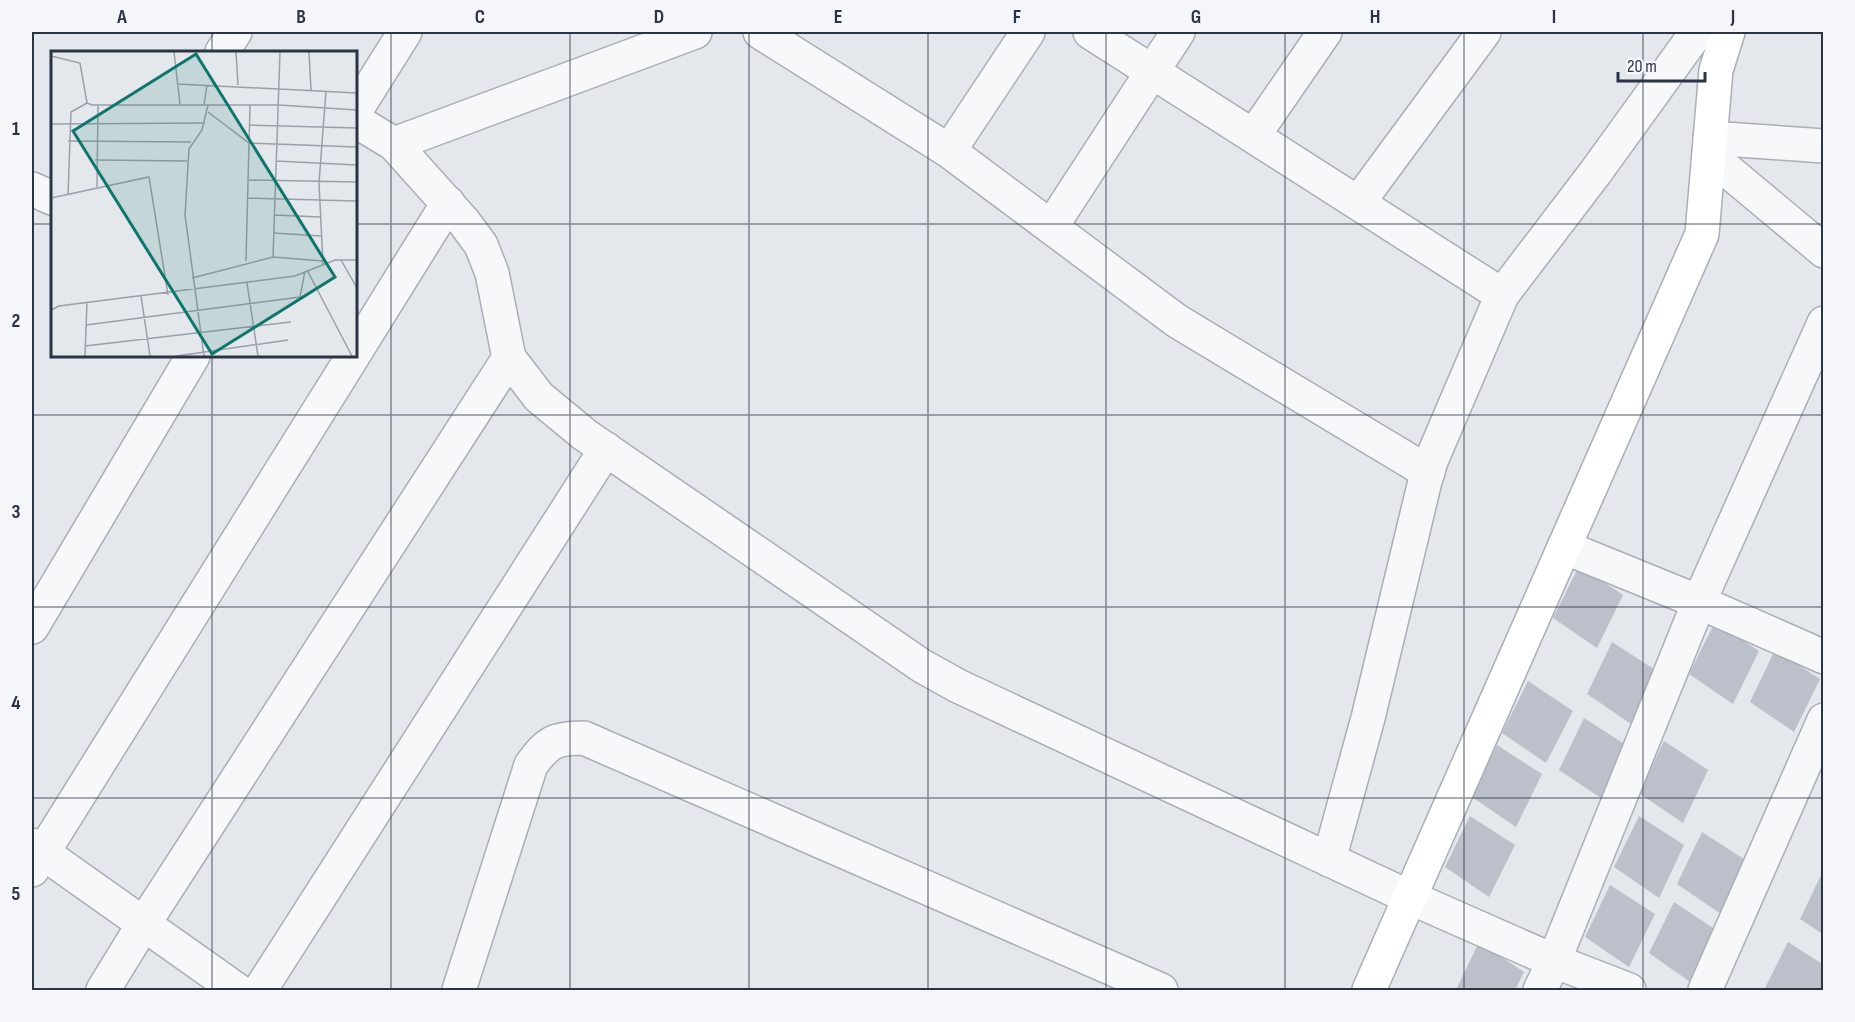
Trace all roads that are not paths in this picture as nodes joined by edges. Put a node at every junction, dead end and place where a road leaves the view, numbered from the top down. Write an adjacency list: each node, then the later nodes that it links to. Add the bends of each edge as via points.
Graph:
1 (405, 32): 12 (street)
2 (695, 32): 15 (street)
3 (760, 32): 18 (street)
4 (1028, 32): 18 (street)
5 (1090, 32): 11 (street)
6 (1178, 32): 11 (street)
7 (1325, 32): 14 (street)
8 (1484, 32): 22 (street)
9 (1697, 32): 25 (street)
10 (1728, 32): 17 (street, via 1716,70)
11 (1152, 70): 14 (street); 23 (street)
12 (357, 108)
13 (357, 122): 15 (street)
14 (1254, 135): 22 (street)
15 (394, 144): 21 (street)
16 (1824, 146): 17 (street)
17 (1710, 147): 24 (street); 33 (street, via 1702,234)
18 (949, 151): 23 (street)
19 (32, 189): 20 (street)
20 (51, 198)
21 (448, 203): 27 (street); 30 (street, via 481,245 492,273)
22 (1358, 203): 25 (street)
23 (1052, 227): 32 (street, via 1177,321)
24 (1824, 251)
25 (1502, 295): 32 (street)
26 (1824, 323): 34 (street)
27 (357, 349)
28 (192, 357): 35 (street)
29 (352, 357): 38 (street)
30 (509, 358): 31 (street, via 539,397); 41 (street)
31 (606, 449): 39 (street, via 922,666); 45 (street)
32 (1428, 472): 39 (street)
33 (1564, 547): 34 (street); 40 (street)
34 (1699, 602): 36 (street); 42 (street)
35 (32, 627)
36 (1824, 657)
37 (1824, 720): 51 (street)
38 (35, 856): 41 (street)
39 (1329, 860): 40 (street)
40 (1409, 897): 42 (street); 48 (street)
41 (143, 925): 43 (street); 44 (street)
42 (1554, 961): 49 (street); 50 (street)
43 (103, 990)
44 (237, 990)
45 (260, 990)
46 (459, 990): 47 (street, via 531,765 544,747 563,738 584,738)
47 (1161, 990)
48 (1369, 990)
49 (1540, 990)
50 (1629, 990)
51 (1705, 990)

